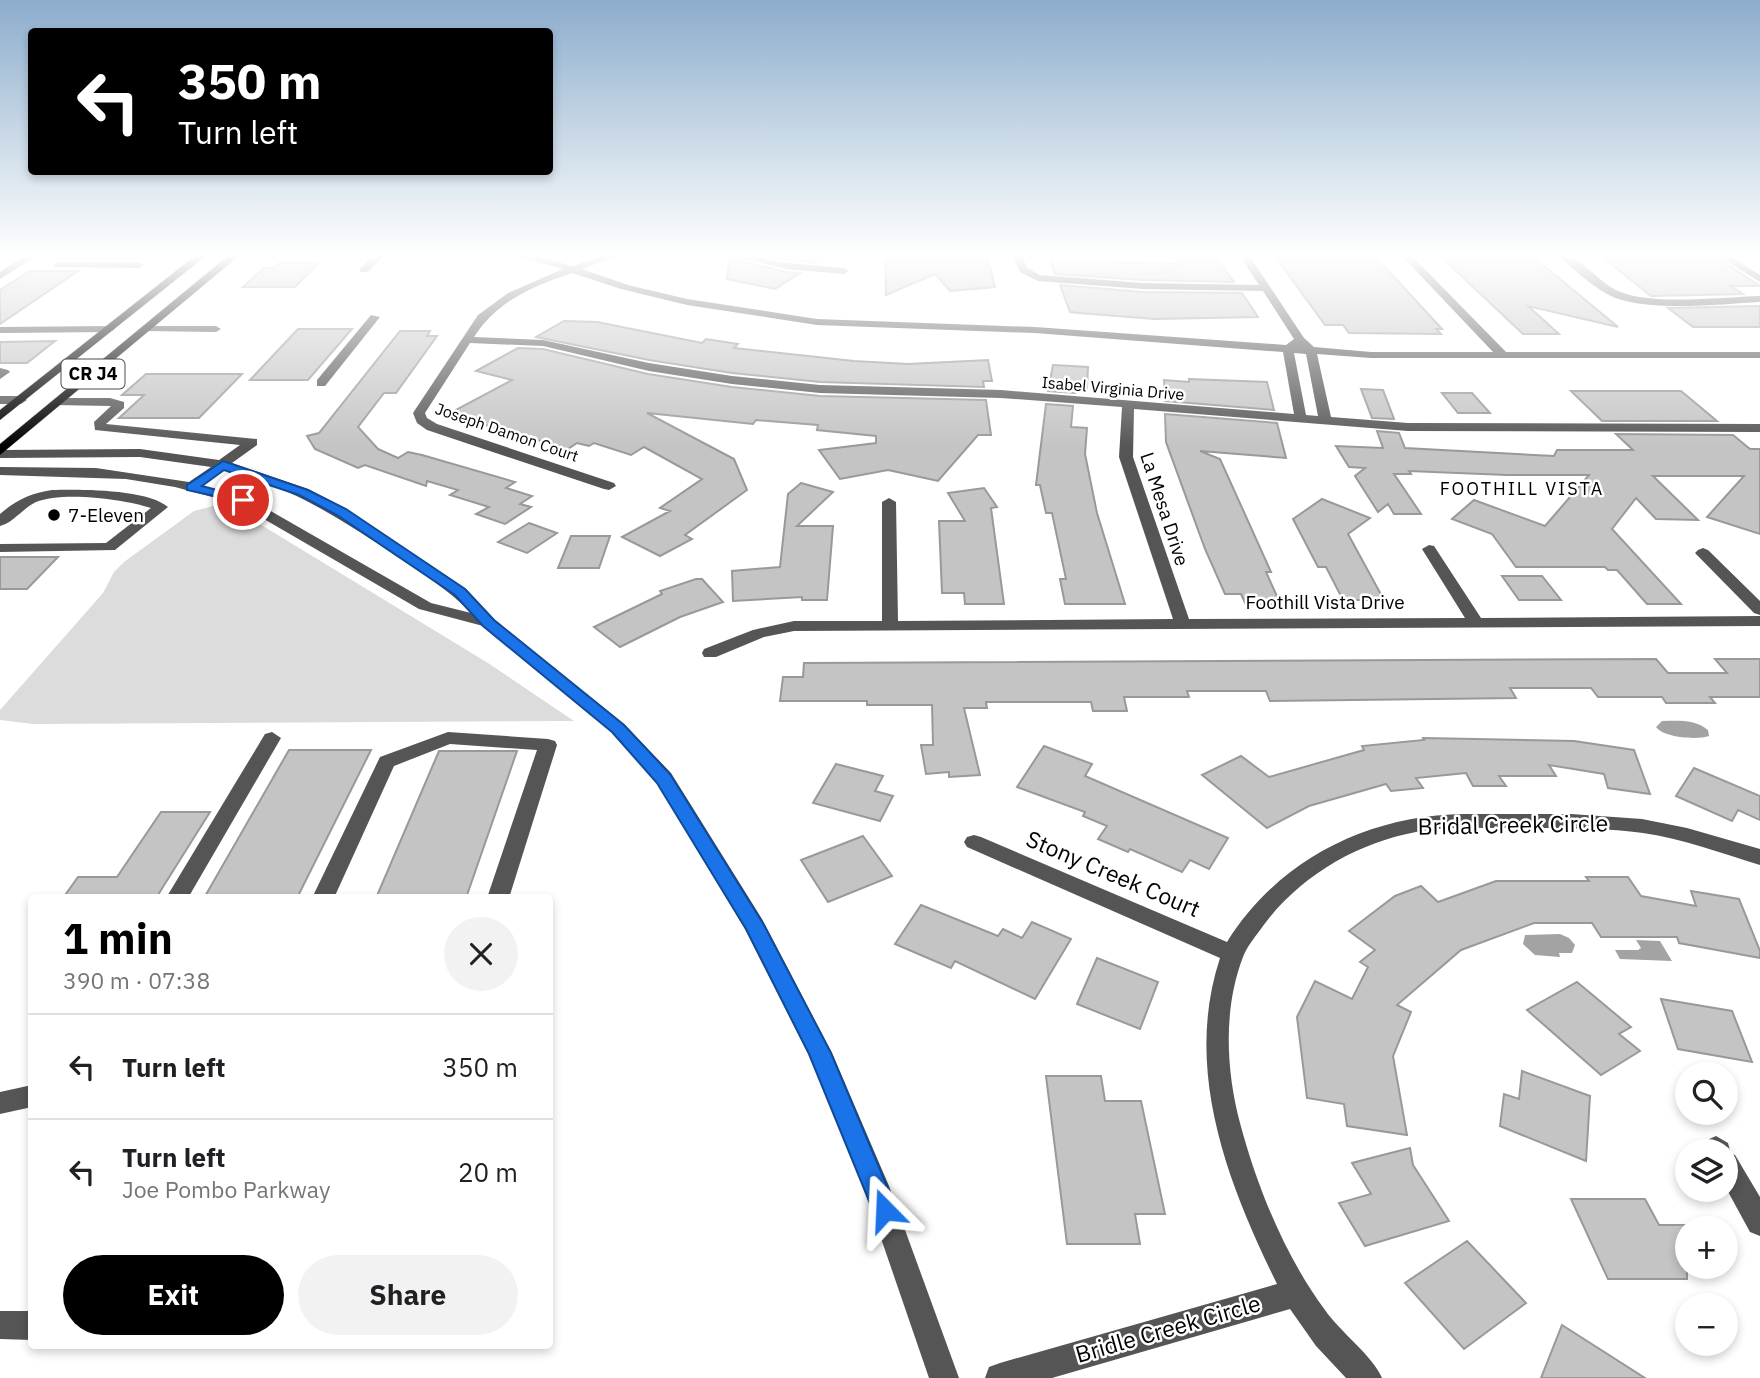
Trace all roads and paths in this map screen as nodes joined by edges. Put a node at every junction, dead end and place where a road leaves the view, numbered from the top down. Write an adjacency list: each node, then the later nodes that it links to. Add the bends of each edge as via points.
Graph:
1 (122, 319): 9 (main road, CR J4)
2 (159, 319): 10 (main road, CR J4)
3 (374, 319): 20 (street)
4 (480, 319): 13 (street)
5 (799, 319): 16 (street, via 1035,330)
6 (1024, 319): 14 (street)
7 (1287, 319): 14 (street)
8 (1469, 319): 18 (street)
9 (110, 329): 12 (street); 22 (main road, CR J4)
10 (148, 329): 11 (street); 23 (main road, CR J4)
11 (216, 329)
12 (0, 330)
13 (467, 340): 24 (street, Isabel Virginia Drive, via 543,343 649,367 820,389 1002,394); 32 (street, Joseph Damon Court, via 419,413 421,420)
14 (1300, 340): 16 (street); 17 (street); 18 (street)
15 (1760, 346): 18 (street)
16 (1288, 349): 17 (street); 26 (street)
17 (1311, 351): 18 (street, via 1371,355); 27 (street)
18 (1500, 351): 19 (street)
19 (1760, 355)
20 (321, 383)
21 (0, 400): 22 (street)
22 (21, 400): 25 (main road, CR J4)
23 (58, 402): 29 (main road, CR J4); 30 (street, via 120,405 100,427 252,442)
24 (1128, 405): 26 (street, Isabel Virginia Drive); 43 (street, La Mesa Drive, via 1126,457)
25 (0, 416)
26 (1301, 420): 27 (street, Isabel Virginia Drive)
27 (1326, 422): 28 (street, Isabel Virginia Drive, via 1457,428)
28 (1760, 428)
29 (0, 452): 30 (street, via 140,453)
30 (223, 465): 33 (street); 42 (street, via 303,492 341,512 460,592)
31 (0, 471): 33 (street, via 96,472)
32 (609, 486)
33 (192, 487): 42 (street, via 263,510 425,606)
34 (889, 502): 44 (street)
35 (0, 522): 36 (street, via 20,503 48,494 136,499 161,507 110,547)
36 (0, 548)
37 (1429, 550): 41 (street)
38 (1703, 553): 39 (street)
39 (1760, 610)
40 (1760, 621): 41 (street, Foothill Vista Drive)
41 (1476, 622): 43 (street, Foothill Vista Drive)
42 (489, 623): 60 (street, via 618,728 664,778 754,925 820,1053 876,1186)
43 (1182, 623): 44 (street, Foothill Vista Drive)
44 (890, 625): 45 (street, Foothill Vista Drive, via 794,626 759,633)
45 (710, 653)
46 (272, 738): 49 (street)
47 (974, 842): 52 (street, Stony Creek Court)
48 (1760, 857): 52 (street, Bridal Creek Circle, via 1644,827 1578,820 1450,821 1406,827 1347,845 1296,876 1266,903)
49 (179, 894)
50 (325, 894): 51 (street, via 387,762 448,737 548,745)
51 (499, 894)
52 (1232, 954): 57 (street, Bridal Creek Circle, via 1220,1000 1217,1062 1229,1136 1266,1232)
53 (28, 1097): 54 (street)
54 (0, 1103)
55 (1738, 1185): 56 (street)
56 (1760, 1223)
57 (1296, 1293): 61 (street, Bridle Creek Circle); 62 (street, Bridal Creek Circle, via 1327,1337)
58 (0, 1325): 59 (street)
59 (28, 1326)
60 (944, 1378)
61 (1000, 1378)
62 (1367, 1378)

